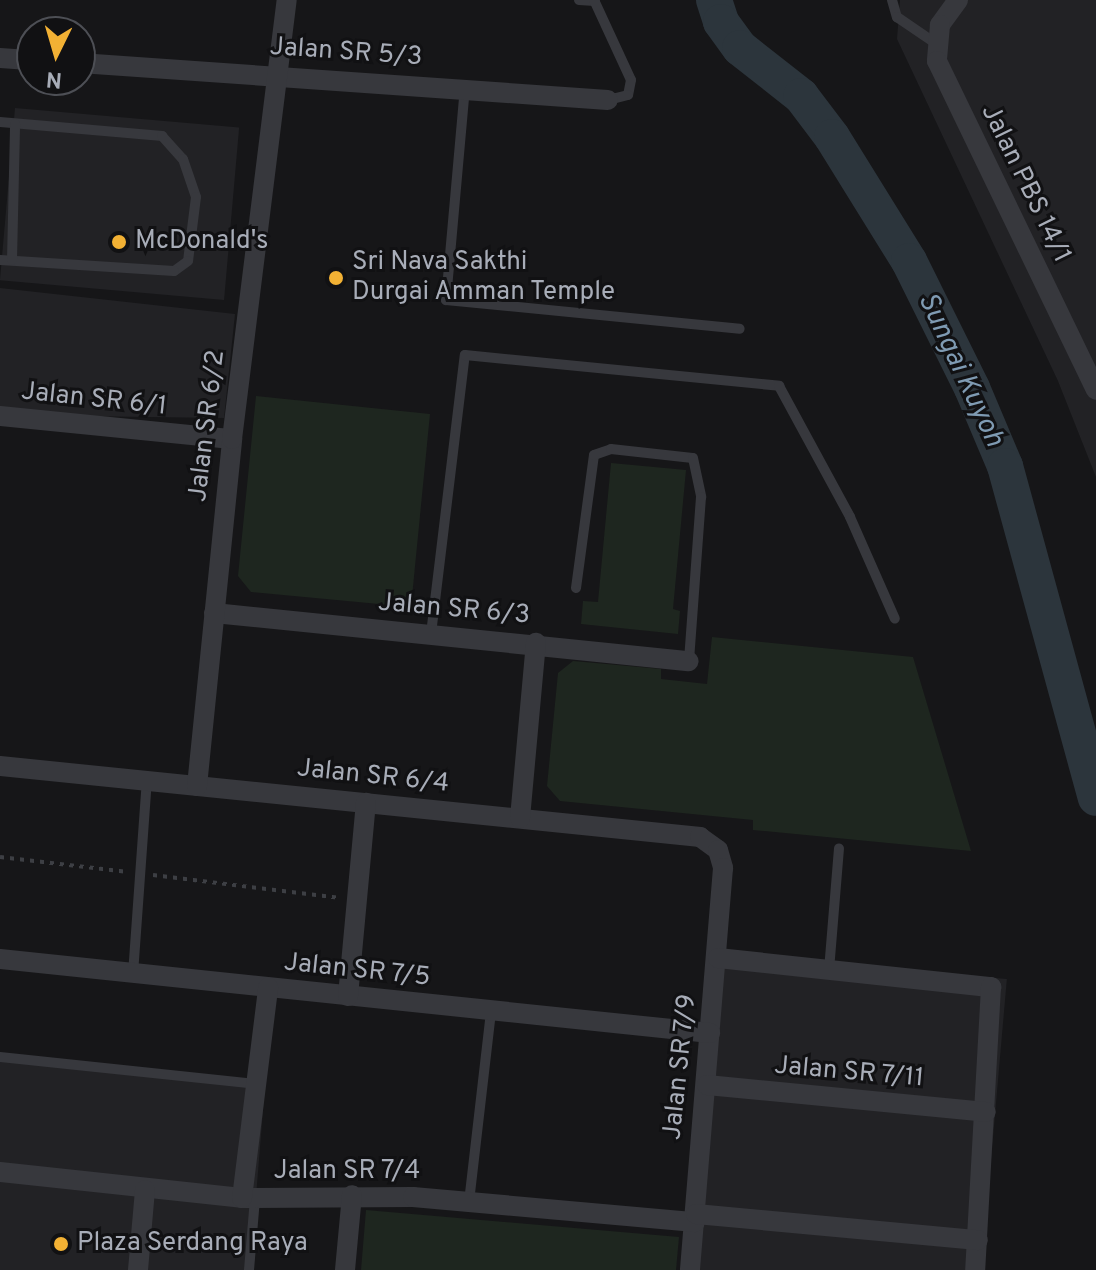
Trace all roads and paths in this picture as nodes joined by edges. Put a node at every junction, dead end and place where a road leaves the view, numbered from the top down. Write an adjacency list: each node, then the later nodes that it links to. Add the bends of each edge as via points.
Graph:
1 (287, 0): 8 (street, Jalan SR 6/2)
2 (579, 0): 3 (lane)
3 (595, 0): 10 (lane, via 631,80 628,95)
4 (892, 0): 6 (lane, via 897,17)
5 (958, 0): 6 (street, via 947,10)
6 (935, 43): 15 (street, Jalan PBS 14/1, via 937,61)
7 (96, 64): 8 (street, Jalan SR 5/3)
8 (279, 74): 9 (street, Jalan SR 5/3); 17 (street, Jalan SR 6/2)
9 (465, 86): 10 (street, Jalan SR 5/3); 14 (lane, via 446,300)
10 (608, 100)
11 (0, 122): 12 (lane)
12 (15, 124): 13 (lane); 13 (lane, via 162,136 183,159 196,197 188,261 174,271)
13 (6, 260)
14 (740, 329)
15 (1096, 390)
16 (0, 416): 17 (street, Jalan SR 6/1)
17 (232, 439): 19 (street, Jalan SR 6/2)
18 (576, 588): 23 (lane, via 594,455 611,449 693,458 701,497)
19 (214, 613): 21 (street, Jalan SR 6/3); 26 (street, Jalan SR 6/2)
20 (895, 619): 21 (lane, via 850,517 779,386 465,355)
21 (431, 634): 22 (street, Jalan SR 6/3)
22 (536, 643): 23 (street, Jalan SR 6/3); 28 (street)
23 (689, 661)
24 (0, 766): 25 (street, Jalan SR 6/4)
25 (147, 781): 26 (street, Jalan SR 6/4); 32 (lane)
26 (197, 786): 27 (street, Jalan SR 6/4)
27 (366, 803): 28 (street, Jalan SR 6/4); 33 (street)
28 (520, 818): 31 (street, Jalan SR 6/4, via 700,837 718,850)
29 (839, 848): 36 (lane)
30 (0, 857): 32 (path)
31 (723, 868): 34 (street, Jalan SR 7/9)
32 (142, 874): 33 (path); 37 (lane)
33 (357, 901): 39 (street)
34 (718, 958): 36 (street); 41 (street, Jalan SR 7/9)
35 (0, 959): 37 (street, Jalan SR 7/5)
36 (829, 970): 45 (street, via 991,987)
37 (133, 974): 38 (street, Jalan SR 7/5)
38 (268, 988): 39 (street, Jalan SR 7/5); 43 (street)
39 (348, 996): 40 (street, Jalan SR 7/5)
40 (491, 1011): 41 (street, Jalan SR 7/5); 50 (lane)
41 (710, 1033): 44 (street, Jalan SR 7/9)
42 (0, 1057): 43 (lane)
43 (256, 1084): 49 (street)
44 (707, 1085): 45 (street, Jalan SR 7/11); 51 (street, Jalan SR 7/9)
45 (986, 1112): 52 (street)
46 (0, 1172): 47 (street, Jalan SR 7/4)
47 (145, 1190): 49 (street, Jalan SR 7/4); 53 (street)
48 (352, 1195): 49 (street, Jalan SR 7/4); 50 (street, Jalan SR 7/4); 55 (street)
49 (249, 1198): 54 (lane)
50 (469, 1202): 51 (street, Jalan SR 7/4)
51 (695, 1218): 52 (street, Jalan SR 7/4); 56 (street, Jalan SR 7/9)
52 (978, 1240): 57 (street)
53 (138, 1270)
54 (249, 1270)
55 (345, 1270)
56 (690, 1270)
57 (975, 1270)

